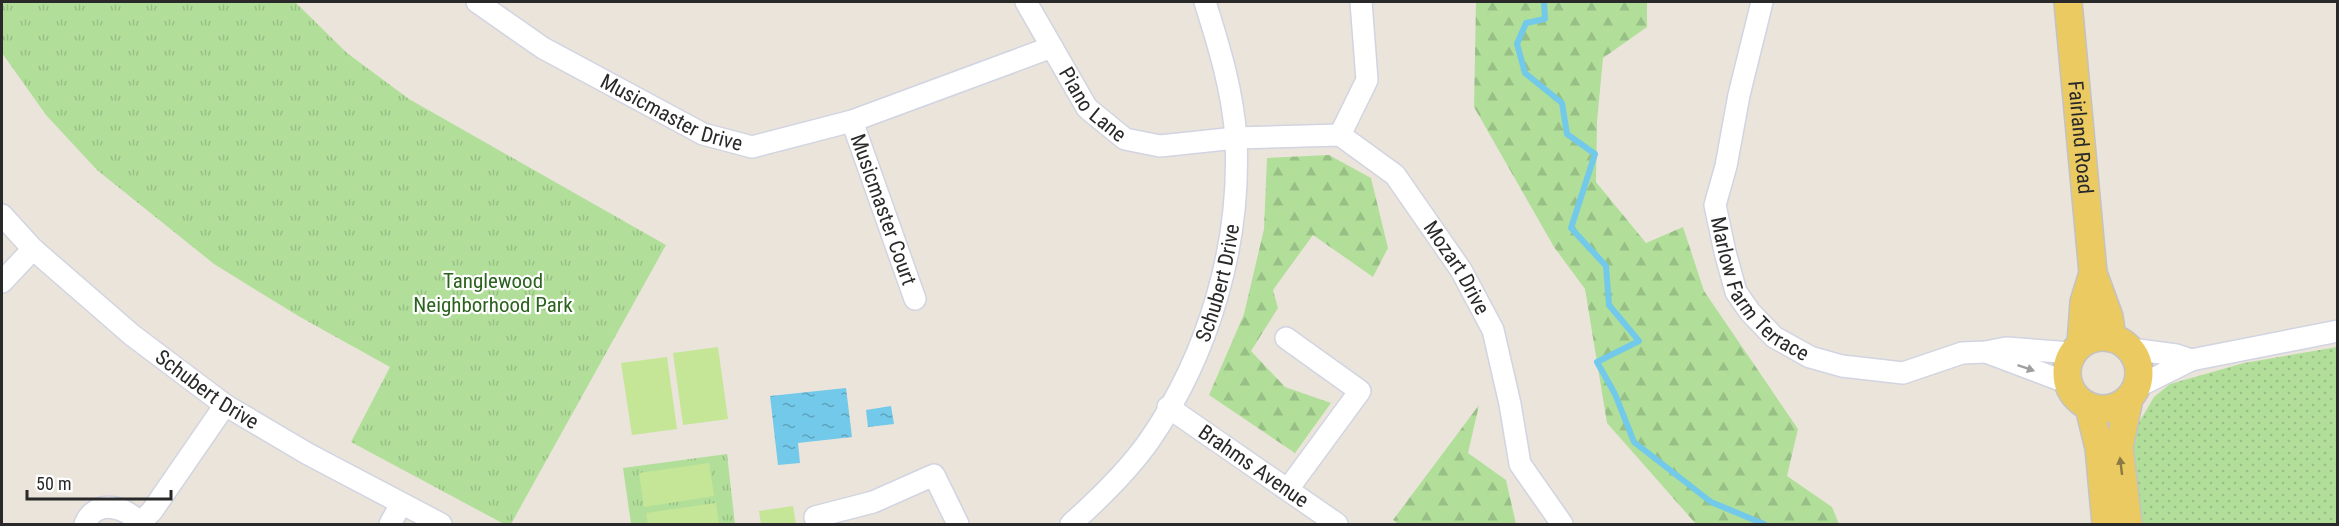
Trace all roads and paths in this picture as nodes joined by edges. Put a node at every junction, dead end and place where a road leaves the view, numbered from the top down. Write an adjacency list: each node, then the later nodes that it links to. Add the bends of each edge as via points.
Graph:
1 (477, 2): 8 (street, Musicmaster Drive, via 543,48 703,134 752,147)
2 (1026, 2): 7 (street, Piano Lane)
3 (1205, 2): 10 (street, Schubert Drive, via 1224,63)
4 (1361, 2): 9 (street, via 1367,80)
5 (1762, 2): 20 (street, Marlow Farm Terrace, via 1715,205 1736,292 1774,337 1810,357 1842,366 1903,373 1962,353)
6 (2068, 2): 13 (main road, Fairland Road)
7 (1052, 47): 8 (street, Musicmaster Drive); 10 (street, Piano Lane, via 1087,108 1125,139 1160,146)
8 (852, 121): 15 (street, Musicmaster Court)
9 (1340, 135): 10 (street); 37 (street, Mozart Drive, via 1395,175 1461,270 1493,330 1520,464)
10 (1236, 138): 25 (street, Schubert Drive, via 1234,213 1224,273 1202,344)
11 (2, 215): 12 (street, Schubert Drive)
12 (33, 249): 14 (street); 24 (street, Schubert Drive, via 132,335)
13 (2093, 273): 18 (main road, Fairland Road); 19 (main road, Fairland Road)
14 (2, 282)
15 (915, 299)
16 (2337, 331): 21 (street)
17 (1286, 338): 27 (street, via 1360,391)
18 (2122, 343): 19 (main road, via 2097,337); 21 (street); 23 (main road, via 2138,361 2140,372)
19 (2076, 349): 20 (street, Marlow Farm Terrace, via 2006,348); 22 (main road, via 2066,369)
20 (1986, 352): 22 (street, Marlow Farm Terrace, one-way to 22)
21 (2191, 360): 23 (street)
22 (2068, 383): 26 (main road, via 2078,400)
23 (2133, 393): 26 (main road, via 2117,408); 39 (main road, one-way to 23, via 2119,447)
24 (225, 405): 28 (street, Schubert Drive); 30 (street)
25 (1168, 407): 27 (street, Brahms Avenue); 35 (street, Schubert Drive, via 1149,441 1106,494)
26 (2089, 407): 38 (main road, via 2099,448)
27 (1288, 489): 36 (street, Brahms Avenue)
28 (401, 504): 32 (street); 33 (street, Schubert Drive)
29 (955, 523): 34 (street, via 934,475 873,502 816,517)
30 (140, 524): 31 (street, via 129,512 114,507 97,510)
31 (84, 525)
32 (390, 525)
33 (441, 525)
34 (817, 525)
35 (1071, 525)
36 (1337, 525)
37 (1562, 525)
38 (2106, 525)
39 (2128, 525)

